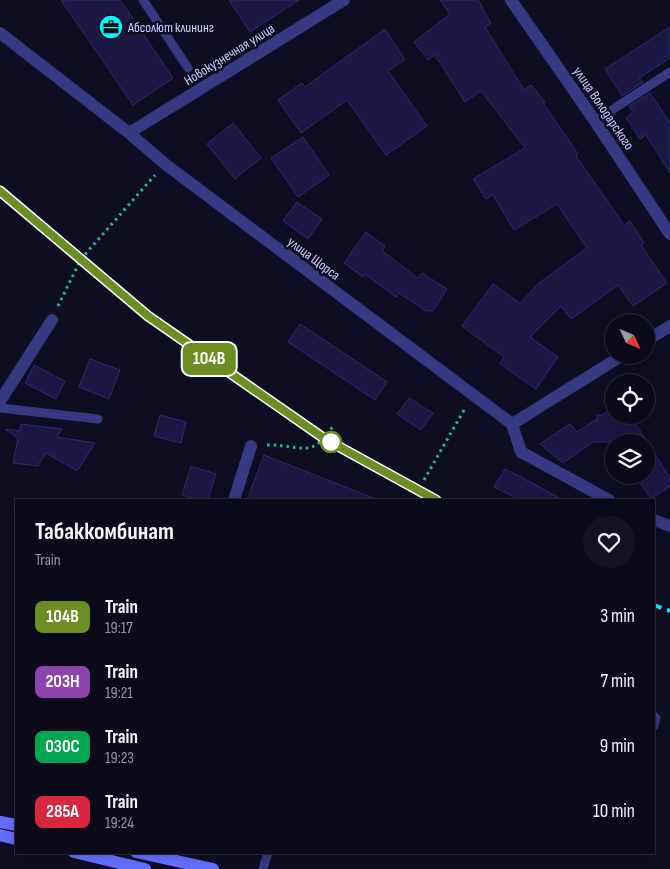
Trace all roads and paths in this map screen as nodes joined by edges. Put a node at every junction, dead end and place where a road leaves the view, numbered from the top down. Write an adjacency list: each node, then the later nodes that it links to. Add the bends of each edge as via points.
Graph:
1 (143, 0): 5 (lane)
2 (344, 0): 8 (street, Новокузнечная улица)
3 (511, 0): 7 (street, улица Володарского)
4 (0, 33): 8 (street, улица Щорса)
5 (188, 68)
6 (670, 72): 7 (lane)
7 (595, 121): 10 (street, улица Володарского)
8 (129, 133): 9 (street, улица Щорса)
9 (165, 164): 11 (path, via 81,260); 15 (street, улица Щорса)
10 (670, 234)
11 (52, 320): 16 (street)
12 (670, 326): 13 (street)
13 (655, 335)
14 (609, 364): 19 (street)
15 (472, 396): 19 (street, улица Щорса); 22 (path)
16 (0, 402)
17 (0, 408): 18 (lane)
18 (98, 418)
19 (512, 424): 24 (street, via 521,452)
20 (333, 426): 21 (path, via 325,439 307,450 277,445)
21 (251, 446): 23 (street)
22 (424, 480)
23 (234, 499)
24 (607, 499)
25 (655, 520): 26 (street)
26 (670, 526)
27 (0, 822): 28 (main road)
28 (15, 825)
29 (0, 835): 30 (main road)
30 (15, 839)
31 (82, 854): 34 (main road)
32 (145, 854): 35 (main road)
33 (267, 854): 36 (lane)
34 (145, 869)
35 (213, 869)
36 (263, 869)

